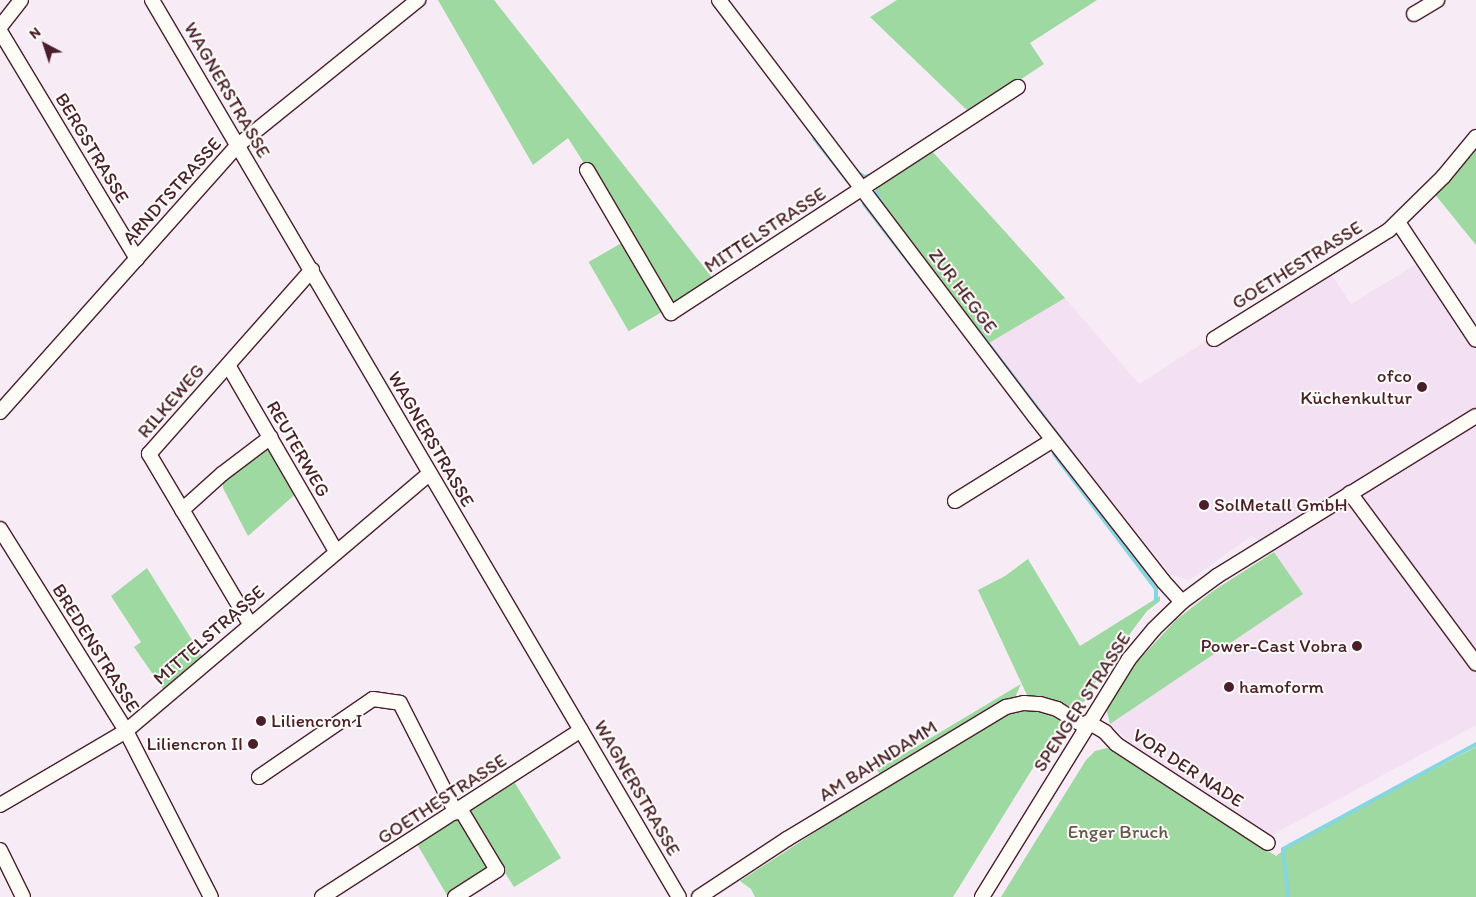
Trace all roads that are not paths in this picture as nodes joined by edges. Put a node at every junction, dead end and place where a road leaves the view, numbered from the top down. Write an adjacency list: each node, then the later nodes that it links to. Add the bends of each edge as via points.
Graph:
1 (21, 0): 7 (street)
2 (152, 0): 11 (street, WAGNERSTRASSE)
3 (418, 0): 11 (street, ARNDTSTRASSE)
4 (719, 0): 13 (street, ZUR HEGGE)
5 (1437, 0): 6 (street)
6 (1414, 14)
7 (0, 27)
8 (0, 31): 15 (street, BERGSTRASSE)
9 (1018, 87): 13 (street, MITTELSTRASSE)
10 (1476, 137): 14 (street, GOETHESTRASSE, via 1443,177)
11 (238, 146): 15 (street, ARNDTSTRASSE); 16 (street, WAGNERSTRASSE)
12 (586, 170): 13 (street, MITTELSTRASSE, via 671,314)
13 (861, 189): 23 (street, ZUR HEGGE)
14 (1398, 222): 17 (street, GOETHESTRASSE); 18 (street)
15 (137, 259): 20 (street, ARNDTSTRASSE)
16 (312, 270): 19 (street, RILKEWEG); 24 (street, WAGNERSTRASSE)
17 (1214, 339)
18 (1476, 340)
19 (228, 365): 22 (street, REUTERWEG); 27 (street, RILKEWEG, via 149,454)
20 (0, 412)
21 (1476, 416): 25 (street, SPENGER STRASSE)
22 (271, 437): 27 (street); 29 (street, REUTERWEG)
23 (1053, 440): 26 (street); 30 (street, ZUR HEGGE)
24 (429, 474): 29 (street, MITTELSTRASSE); 34 (street, WAGNERSTRASSE)
25 (1350, 493): 30 (street, SPENGER STRASSE, via 1217,576); 32 (street)
26 (955, 501)
27 (182, 510): 31 (street, RILKEWEG)
28 (0, 529): 35 (street, BREDENSTRASSE)
29 (336, 551): 31 (street, MITTELSTRASSE)
30 (1182, 602): 33 (street, SPENGER STRASSE, via 1129,659)
31 (250, 624): 35 (street, MITTELSTRASSE)
32 (1476, 663)
33 (1087, 725): 39 (street, VOR DER NADE, via 1105,732 1116,744); 46 (street, AM BAHNDAMM, via 1040,704 1006,707 787,839); 47 (street, SPENGER STRASSE)
34 (581, 730): 38 (street, GOETHESTRASSE); 45 (street, WAGNERSTRASSE)
35 (126, 731): 37 (street, MITTELSTRASSE); 41 (street, BREDENSTRASSE)
36 (259, 777): 38 (street, via 373,699 400,703)
37 (0, 805)
38 (458, 811): 43 (street, GOETHESTRASSE); 44 (street, via 498,870)
39 (1268, 844)
40 (0, 850): 42 (street)
41 (208, 896)
42 (23, 897)
43 (322, 897)
44 (455, 897)
45 (679, 897)
46 (699, 897)
47 (982, 897)

